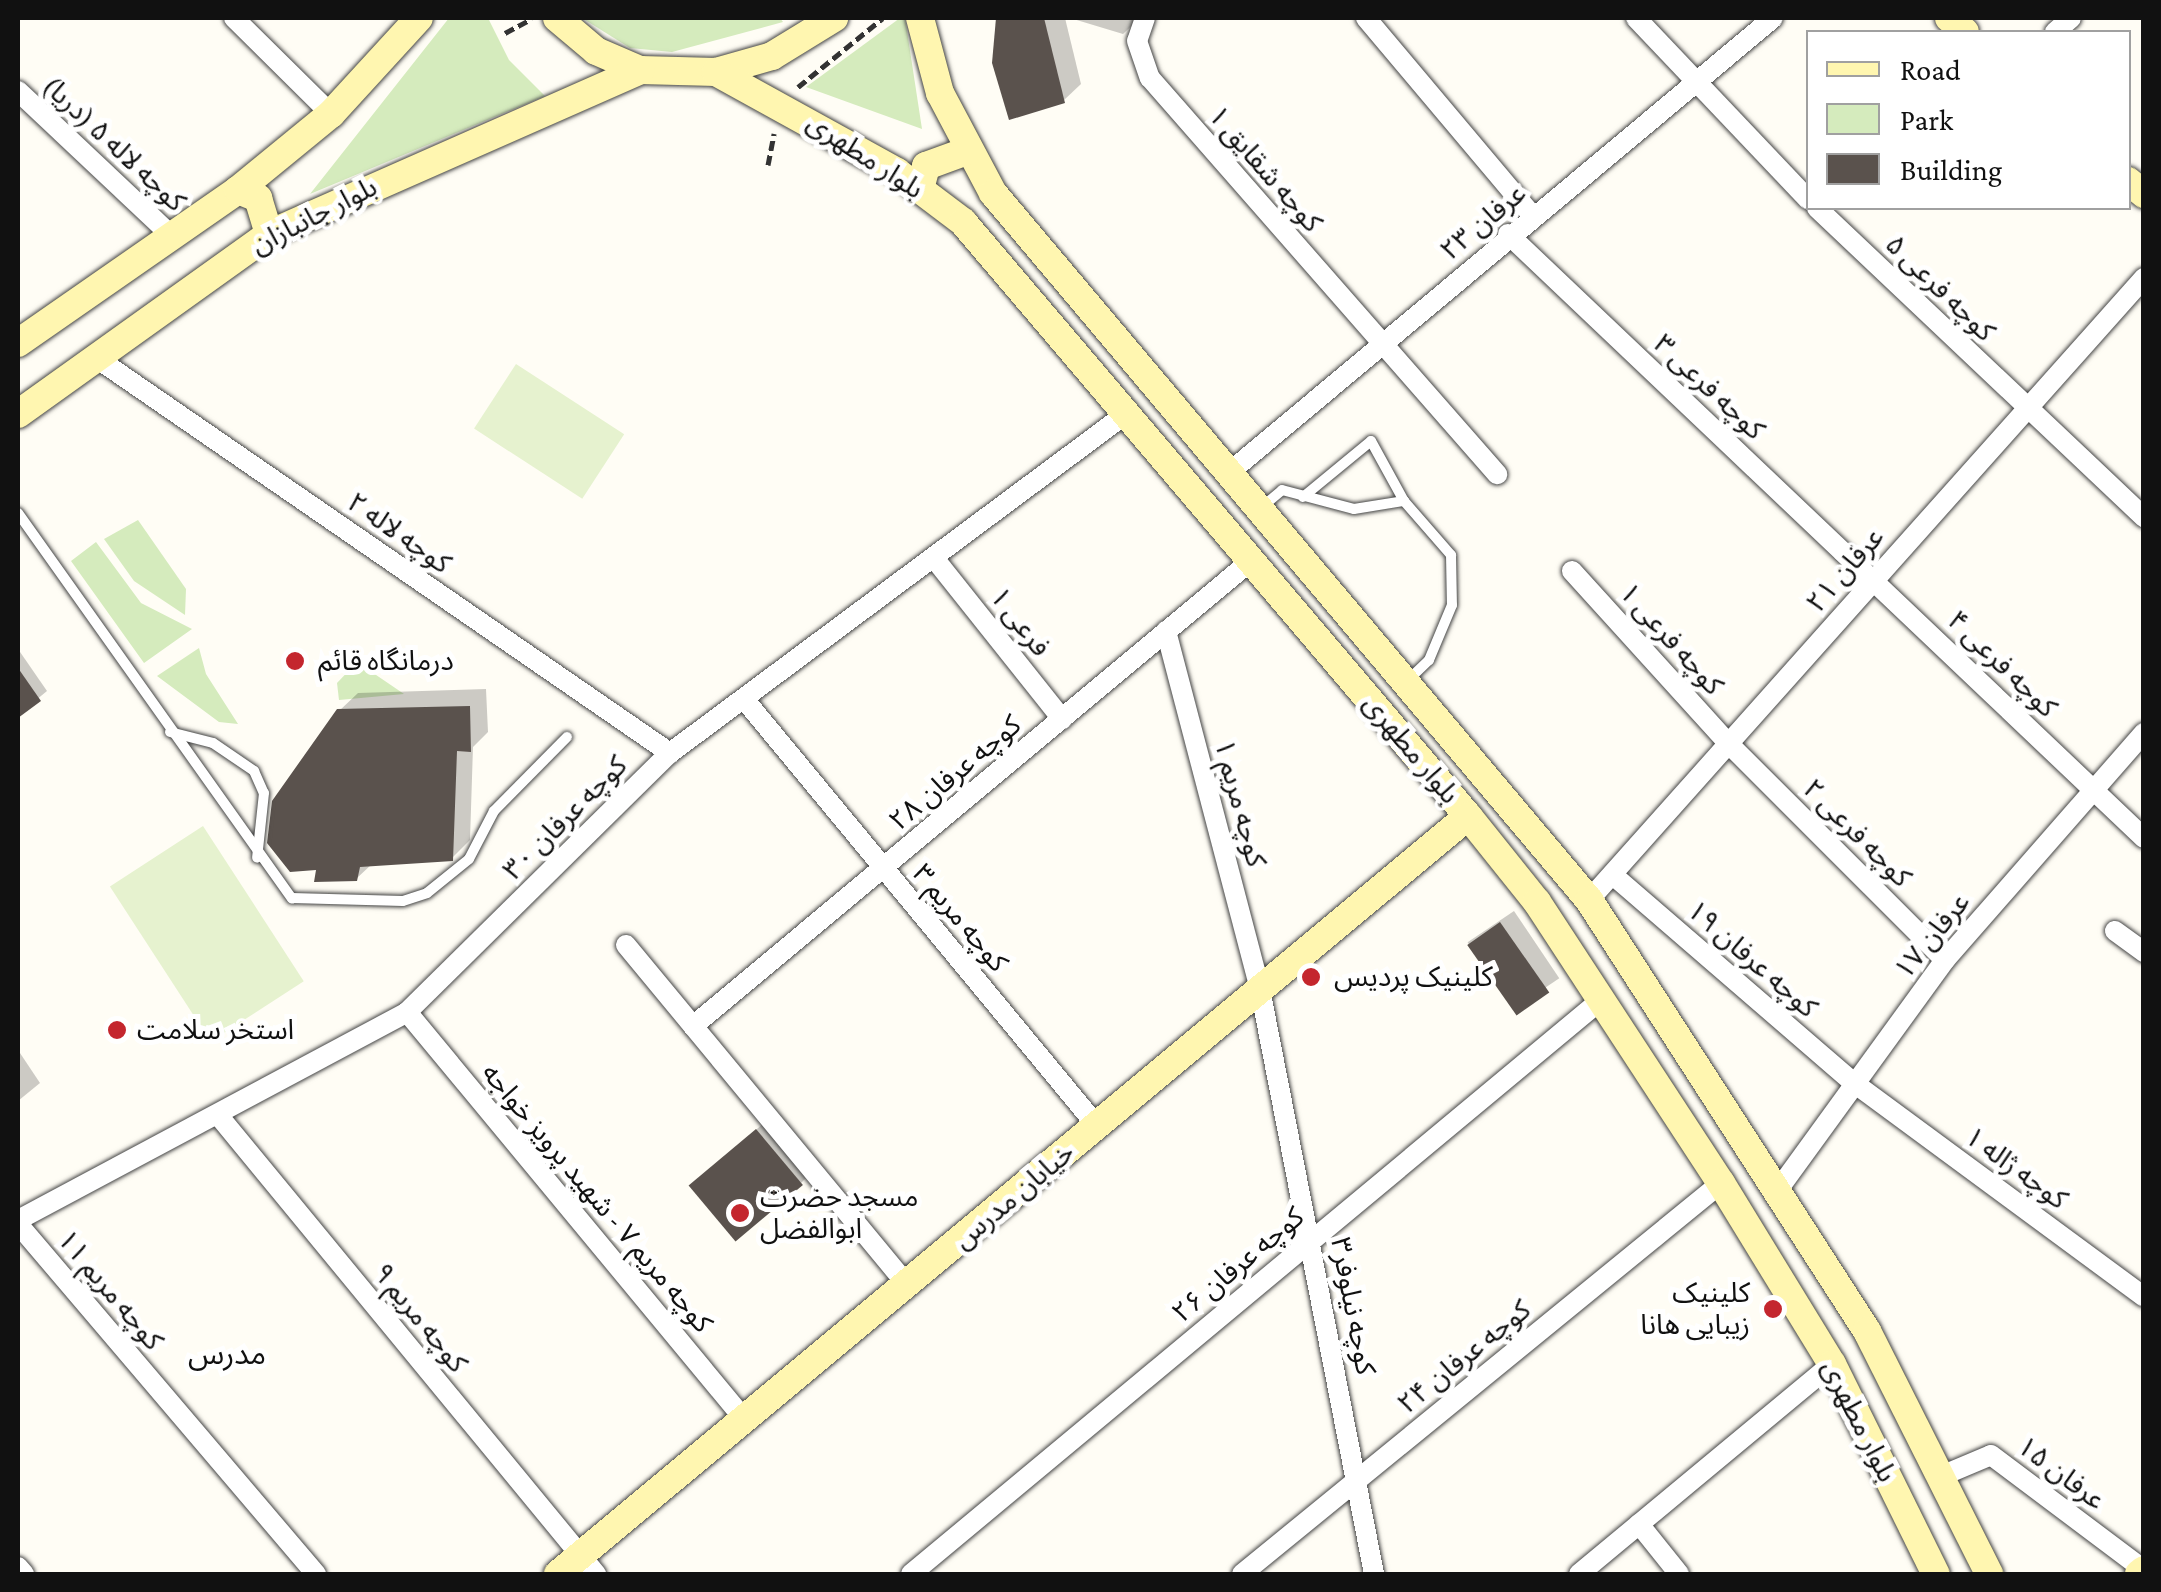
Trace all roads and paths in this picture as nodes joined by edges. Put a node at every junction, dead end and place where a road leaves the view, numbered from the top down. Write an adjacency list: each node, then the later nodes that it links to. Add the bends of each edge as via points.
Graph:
1 (234, 18): 18 (street)
2 (419, 18): 18 (main road, بلوار جانبازان)
3 (534, 18): 12 (path)
4 (557, 18): 13 (main road, via 596,51)
5 (834, 18): 14 (main road, via 772,56)
6 (883, 18): 17 (path)
7 (920, 18): 19 (main road, بلوار مطهری)
8 (1145, 18): 31 (street, کوچه شقایق ۱, via 1137,41 1150,78)
9 (1366, 18): 25 (street)
10 (1636, 18): 15 (street)
11 (1773, 18): 15 (street, عرفان ۲۳)
12 (505, 33)
13 (640, 70): 14 (main road); 26 (main road, بلوار جانبازان)
14 (716, 72): 17 (main road, بلوار مطهری)
15 (1692, 86): 23 (street); 25 (street, عرفان ۲۳)
16 (18, 91): 28 (street, کوچه لاله ۵ (دریا))
17 (780, 102): 20 (path); 21 (main road, بلوار مطهری)
18 (331, 114): 22 (main road, بلوار جانبازان)
19 (966, 151): 21 (main road, via 926,166); 36 (main road, بلوار مطهری)
20 (768, 165)
21 (920, 189): 35 (main road, بلوار مطهری, via 963,222)
22 (238, 190): 26 (main road, via 258,198); 28 (main road, بلوار جانبازان)
23 (1806, 197)
24 (1819, 210): 33 (street, کوچه فرعی ۵)
25 (1532, 216): 27 (street, عرفان ۲۳)
26 (268, 234): 32 (main road, بلوار جانبازان)
27 (1508, 234): 31 (street, عرفان ۲۳); 46 (street, کوچه فرعی ۳)
28 (173, 238): 30 (main road, بلوار جانبازان)
29 (2144, 278): 33 (street, عرفان ۲۱)
30 (18, 343)
31 (1382, 344): 36 (street, عرفان ۲۳); 37 (street)
32 (98, 358): 34 (main road, بلوار جانبازان); 55 (street, کوچه لاله ۲)
33 (2025, 409): 42 (street, کوچه فرعی ۵); 46 (street, عرفان ۲۱)
34 (18, 414)
35 (1127, 414): 43 (street, کوچه عرفان ۳۰); 44 (main road, بلوار مطهری)
36 (1231, 472): 40 (main road, بلوار مطهری)
37 (1497, 474)
38 (1303, 496): 39 (lane, via 1354,509); 39 (lane, via 1371,441); 40 (lane, via 1282,490)
39 (1404, 501): 48 (lane, via 1451,555 1454,578 1429,660)
40 (1262, 507): 48 (main road, بلوار مطهری)
41 (18, 513): 51 (lane)
42 (2144, 517)
43 (934, 558): 49 (street, کوچه عرفان ۳۰); 50 (street, فرعی ۱)
44 (1252, 560): 47 (street, کوچه عرفان ۲۸); 57 (main road, بلوار مطهری)
45 (1572, 570): 54 (street, کوچه فرعی ۱)
46 (1873, 579): 54 (street, عرفان ۲۱); 56 (street, کوچه فرعی ۴)
47 (1166, 631): 50 (street, کوچه عرفان ۲۸); 67 (street, کوچه مریم ۱)
48 (1409, 679): 62 (main road, بلوار مطهری)
49 (744, 699): 55 (street, کوچه عرفان ۳۰); 60 (street, کوچه مریم ۳)
50 (1062, 719): 60 (street, کوچه عرفان ۲۸)
51 (170, 732): 59 (lane); 59 (lane, via 213,743 254,771 264,792)
52 (2144, 734): 56 (street, عرفان ۱۷)
53 (567, 737): 59 (lane, via 494,811 469,860 427,893 403,901 292,898)
54 (1729, 744): 61 (street, عرفان ۲۱); 66 (street, کوچه فرعی ۲)
55 (670, 754): 69 (street, کوچه عرفان ۳۰)
56 (2092, 788): 58 (street, کوچه فرعی ۴); 66 (street, عرفان ۱۷)
57 (1468, 816): 67 (main road, خیابان مدرس); 68 (main road, بلوار مطهری)
58 (2144, 838)
59 (257, 859)
60 (884, 870): 70 (street, کوچه عرفان ۲۸); 73 (street, کوچه مریم ۳)
61 (1614, 876): 62 (street, عرفان ۲۱); 71 (street, کوچه عرفان ۱۹)
62 (1589, 900): 75 (main road, بلوار مطهری)
63 (2114, 931): 65 (street)
64 (626, 945): 70 (street)
65 (2144, 952)
66 (1945, 960): 71 (street, عرفان ۱۷)
67 (1260, 989): 73 (main road, خیابان مدرس); 77 (street, کوچه نیلوفر۳)
68 (1602, 999): 74 (main road, بلوار مطهری); 77 (street, کوچه عرفان ۲۶)
69 (407, 1012): 72 (street, کوچه عرفان ۳۰); 82 (street, کوچه مریم ۷ - شهید پرویز خواجه)
70 (692, 1026): 79 (street)
71 (1854, 1083): 75 (street, عرفان ۱۷); 80 (street, کوچه ژاله ۱)
72 (218, 1116): 76 (street, کوچه عرفان ۳۰); 86 (street, کوچه مریم ۹)
73 (1097, 1126): 79 (main road, خیابان مدرس)
74 (1721, 1183): 81 (main road, بلوار مطهری); 84 (street, کوچه عرفان ۲۴)
75 (1780, 1187): 83 (main road, بلوار مطهری, via 1867,1331)
76 (18, 1222): 90 (street, کوچه مریم ۱۱)
77 (1312, 1238): 84 (street, کوچه نیلوفر۳); 92 (street, کوچه عرفان ۲۶)
78 (2144, 1268): 80 (street)
79 (908, 1286): 82 (main road, خیابان مدرس)
80 (2137, 1292)
81 (1832, 1364): 85 (street); 97 (main road, بلوار مطهری)
82 (744, 1420): 86 (main road, خیابان مدرس)
83 (1938, 1477): 88 (street, عرفان ۱۵, via 1990,1455); 98 (main road, بلوار مطهری)
84 (1358, 1478): 93 (street, کوچه عرفان ۲۴); 94 (street, کوچه نیلوفر۳)
85 (1639, 1524): 95 (street); 96 (street)
86 (588, 1565): 91 (main road, خیابان مدرس)
87 (18, 1567): 89 (street)
88 (2142, 1571)
89 (24, 1574)
90 (316, 1574)
91 (558, 1574)
92 (911, 1574)
93 (1242, 1574)
94 (1374, 1574)
95 (1579, 1574)
96 (1679, 1574)
97 (1936, 1574)
98 (1989, 1574)

